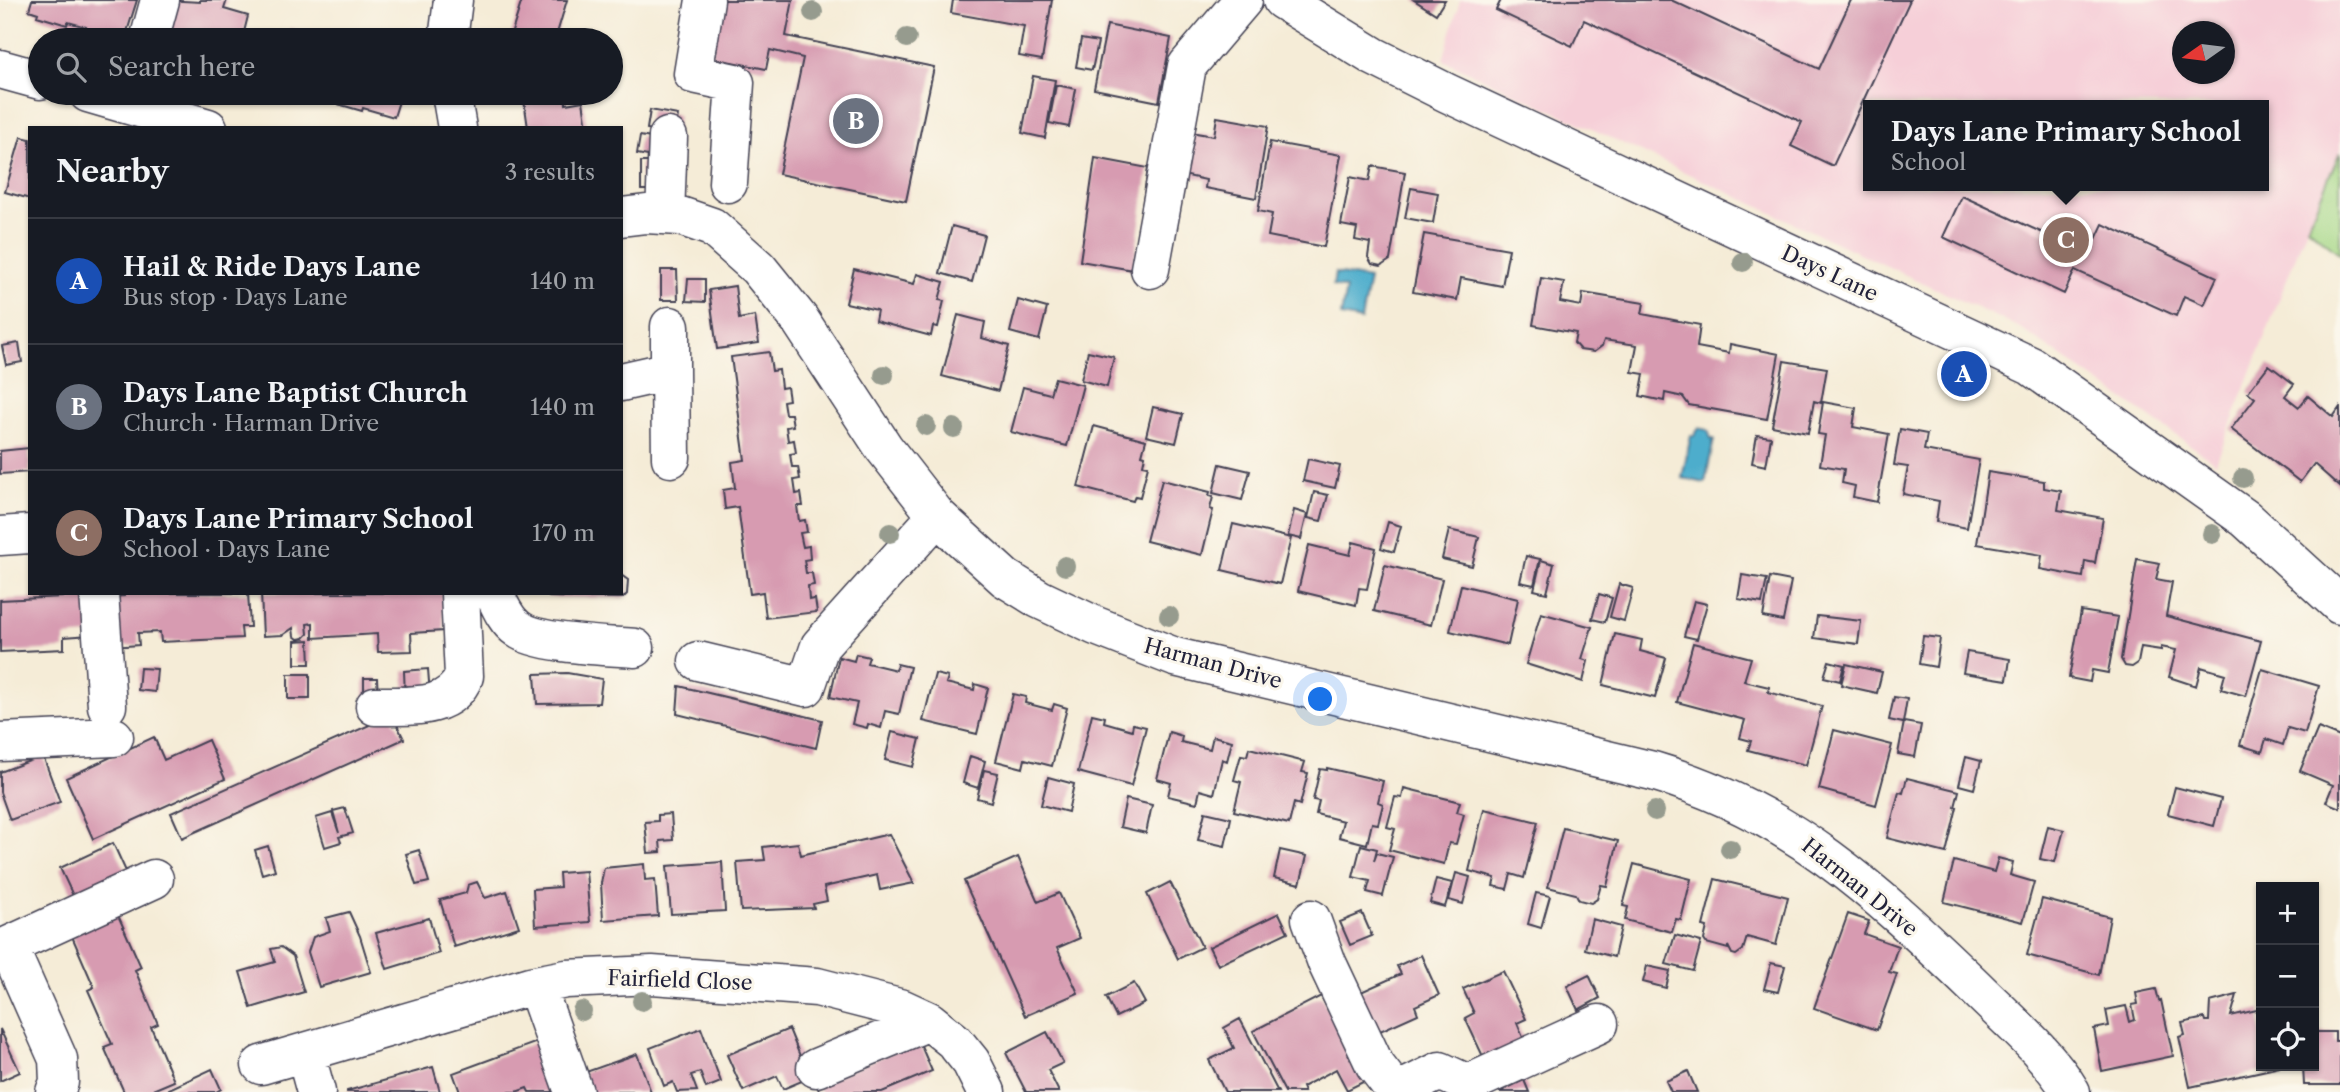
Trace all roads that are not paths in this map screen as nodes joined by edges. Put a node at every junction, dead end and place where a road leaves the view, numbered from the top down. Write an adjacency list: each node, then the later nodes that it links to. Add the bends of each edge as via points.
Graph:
1 (160, 0): 6 (street)
2 (453, 0): 7 (street)
3 (705, 0): 15 (street, via 693,74 735,83)
4 (1243, 0): 18 (street, via 1187,66)
5 (1283, 0): 29 (street, Days Lane, via 1373,56 1447,93 2031,366 2246,519)
6 (152, 28)
7 (450, 28)
8 (0, 69): 9 (street)
9 (28, 77)
10 (149, 105): 12 (street)
11 (453, 105): 13 (street)
12 (203, 126)
13 (457, 126)
14 (668, 137): 16 (street)
15 (728, 183)
16 (665, 215): 17 (street, Harman Drive); 23 (street, Harman Drive, via 712,227 758,268 800,320 884,448)
17 (623, 217)
18 (1150, 269)
19 (670, 326): 20 (street)
20 (670, 371): 21 (street); 22 (street)
21 (623, 382)
22 (671, 458)
23 (937, 516): 31 (street, via 820,646 806,687); 47 (street, Harman Drive, via 1005,578 1141,645 1175,657 1653,771 1690,782 1753,811 1827,856 1906,921 2037,1049)
24 (28, 534): 25 (street)
25 (0, 536)
26 (99, 595): 33 (street, via 111,722)
27 (460, 595): 32 (street, via 464,676 460,686 431,704)
28 (495, 595): 30 (street, via 518,630 544,639)
29 (2340, 605)
30 (635, 648)
31 (698, 661)
32 (375, 706)
33 (0, 742)
34 (154, 879): 42 (street, via 8,946 58,1059)
35 (1311, 919): 46 (street, via 1326,963 1375,1065)
36 (536, 985): 37 (street, Fairfield Close, via 652,975 817,987 903,1009); 39 (street, Fairfield Close); 44 (street)
37 (929, 1021): 41 (street); 45 (street, Fairfield Close, via 971,1062)
38 (1599, 1024): 46 (street, via 1468,1084 1440,1071)
39 (305, 1052): 40 (street, Fairfield Close); 43 (street)
40 (261, 1065)
41 (816, 1068)
42 (55, 1092)
43 (316, 1092)
44 (574, 1092)
45 (986, 1092)
46 (1396, 1092)
47 (2071, 1092)

